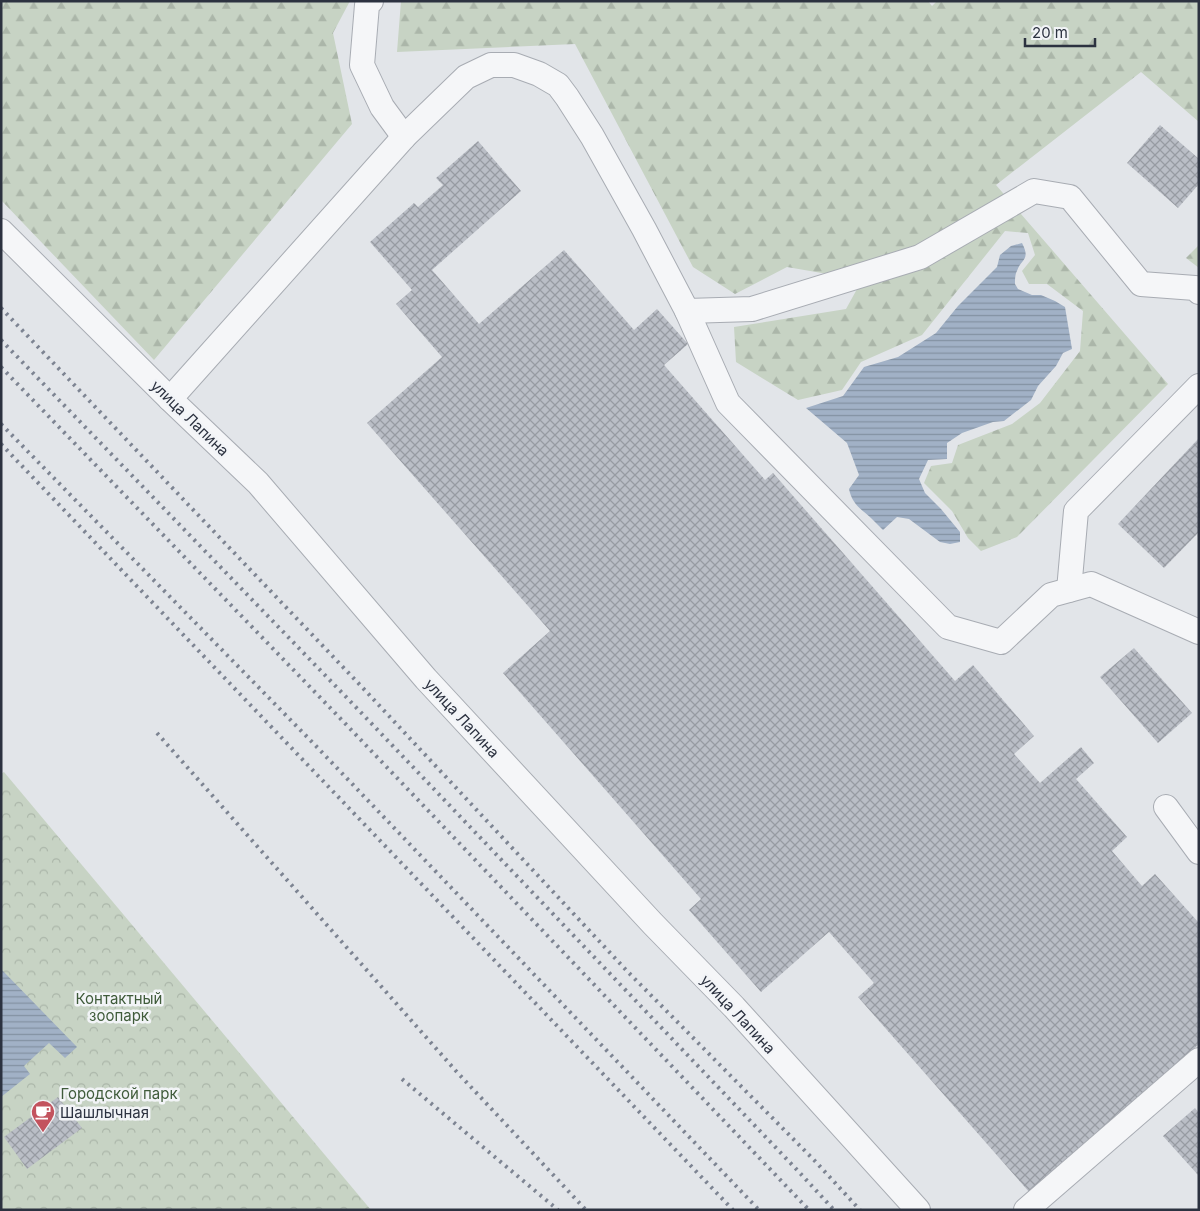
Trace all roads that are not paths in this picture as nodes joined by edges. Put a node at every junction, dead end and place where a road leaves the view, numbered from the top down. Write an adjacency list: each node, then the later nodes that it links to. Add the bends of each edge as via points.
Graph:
1 (370, 1): 2 (street, via 362,65 382,107)
2 (404, 137): 5 (street, via 466,76 492,65 514,65 558,85 592,136); 7 (street)
3 (1, 231): 7 (street, улица Лапина)
4 (1199, 292): 5 (street, via 1195,288 1141,284 1070,197 1034,191 920,256 752,309)
5 (687, 310): 8 (street, via 728,403 948,627 1001,642 1051,595)
6 (1199, 386): 8 (street, via 1076,511)
7 (170, 399): 13 (street, улица Лапина, via 258,483 426,678)
8 (1069, 590): 9 (street, via 1091,584)
9 (1199, 632)
10 (1166, 807): 11 (street)
11 (1199, 852)
12 (1199, 1060): 14 (street)
13 (918, 1210)
14 (1026, 1210)

